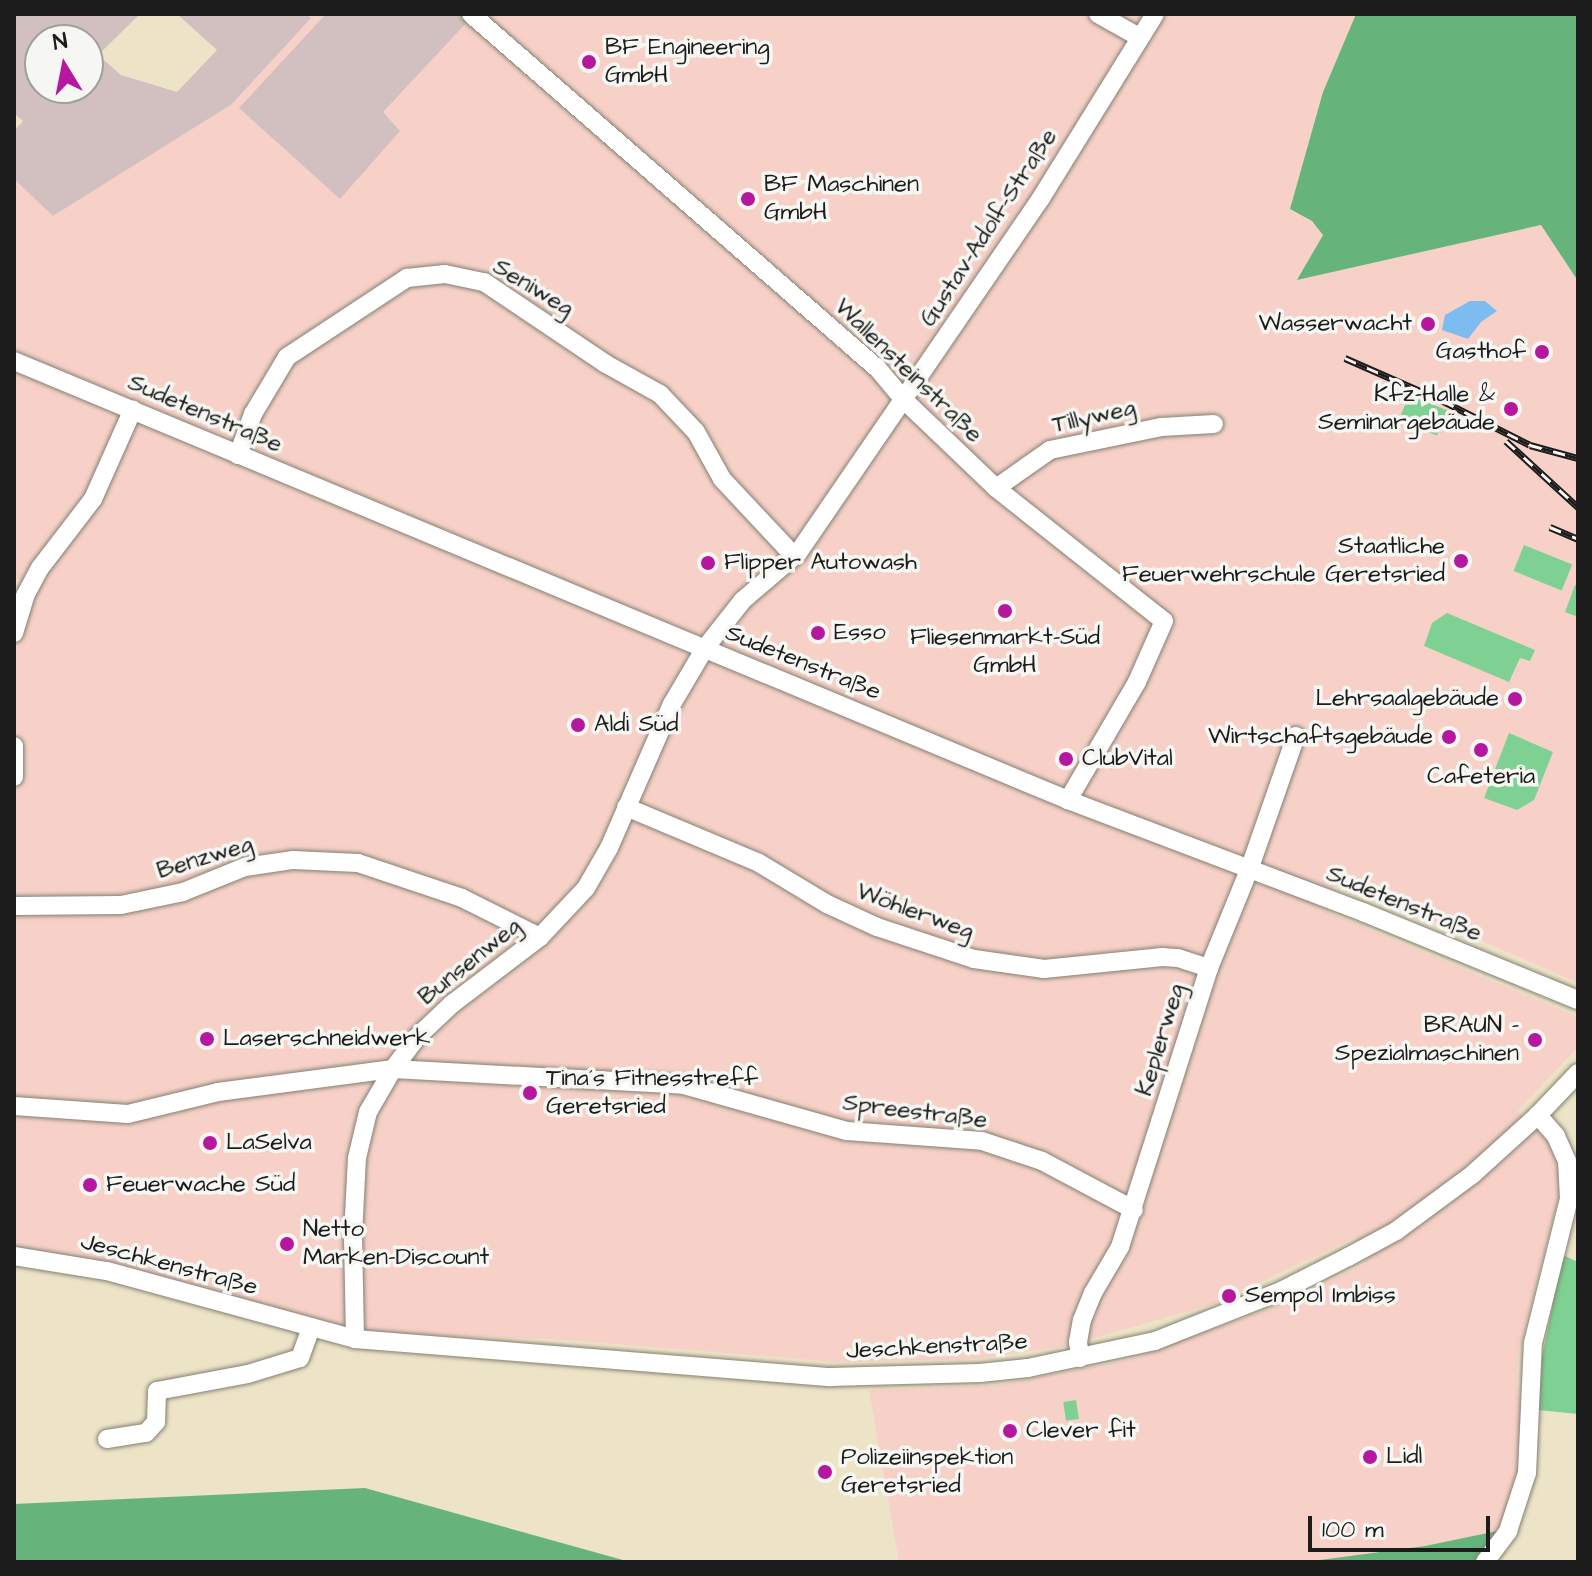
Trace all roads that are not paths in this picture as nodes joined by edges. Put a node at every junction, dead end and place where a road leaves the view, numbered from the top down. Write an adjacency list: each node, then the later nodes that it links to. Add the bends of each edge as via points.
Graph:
1 (471, 14): 6 (street, Wallensteinstraße, via 878,369)
2 (1098, 14): 4 (street)
3 (1155, 14): 4 (street, Gustav-Adolf-Straße)
4 (1139, 37): 6 (street, Gustav-Adolf-Straße, via 1044,194)
5 (14, 361): 7 (street, Sudetenstraße)
6 (904, 400): 10 (street, Wallensteinstraße); 11 (street, Gustav-Adolf-Straße)
7 (133, 409): 9 (street, Sudetenstraße); 12 (street, via 93,499 25,596)
8 (1214, 424): 10 (street, Tillyweg, via 1161,427 1050,450)
9 (238, 455): 11 (street, Seniweg, via 253,414 287,357 407,278 445,274 484,282 660,394 696,432 722,479); 13 (street, Sudetenstraße)
10 (996, 488): 17 (street, Wallensteinstraße, via 1164,621 1137,682)
11 (794, 556): 13 (street, Gustav-Adolf-Straße, via 743,600)
12 (14, 633)
13 (705, 648): 17 (street, Sudetenstraße); 18 (street, Bunsenweg, via 672,704)
14 (1296, 736): 19 (street, Keplerweg)
15 (14, 746): 16 (street)
16 (14, 777)
17 (1068, 800): 19 (street, Sudetenstraße)
18 (626, 807): 21 (street, Bunsenweg, via 599,870); 22 (street, Wöhlerweg, via 759,863 877,927 974,959 1044,969 1162,957)
19 (1249, 870): 22 (street, Keplerweg); 23 (street, Sudetenstraße)
20 (14, 906): 21 (street, Benzweg, via 121,905 183,892 245,867 293,860 358,863 462,898)
21 (540, 937): 24 (street, Bunsenweg, via 452,1004)
22 (1209, 968): 28 (street, Keplerweg)
23 (1578, 1000)
24 (393, 1069): 26 (street, Spreestraße, via 218,1092 128,1114); 28 (street, Spreestraße, via 684,1085 847,1131 964,1137 1042,1161); 31 (street, Bunsenweg, via 368,1112 357,1158)
25 (1578, 1073): 27 (street, Jeschkenstraße)
26 (14, 1106)
27 (1538, 1115): 32 (street, Jeschkenstraße, via 1396,1231 1348,1257 1225,1315 1155,1341); 34 (street, via 1556,1136 1571,1179 1569,1199 1533,1343 1530,1456 1508,1531)
28 (1134, 1210): 32 (street, Keplerweg, via 1082,1320)
29 (14, 1256): 30 (street, Jeschkenstraße, via 107,1271)
30 (311, 1327): 31 (street, Jeschkenstraße); 33 (street, via 300,1358 157,1391 156,1422 146,1433)
31 (355, 1339): 32 (street, Jeschkenstraße, via 830,1377 980,1373)
32 (1080, 1358)
33 (107, 1439)
34 (1485, 1562)

